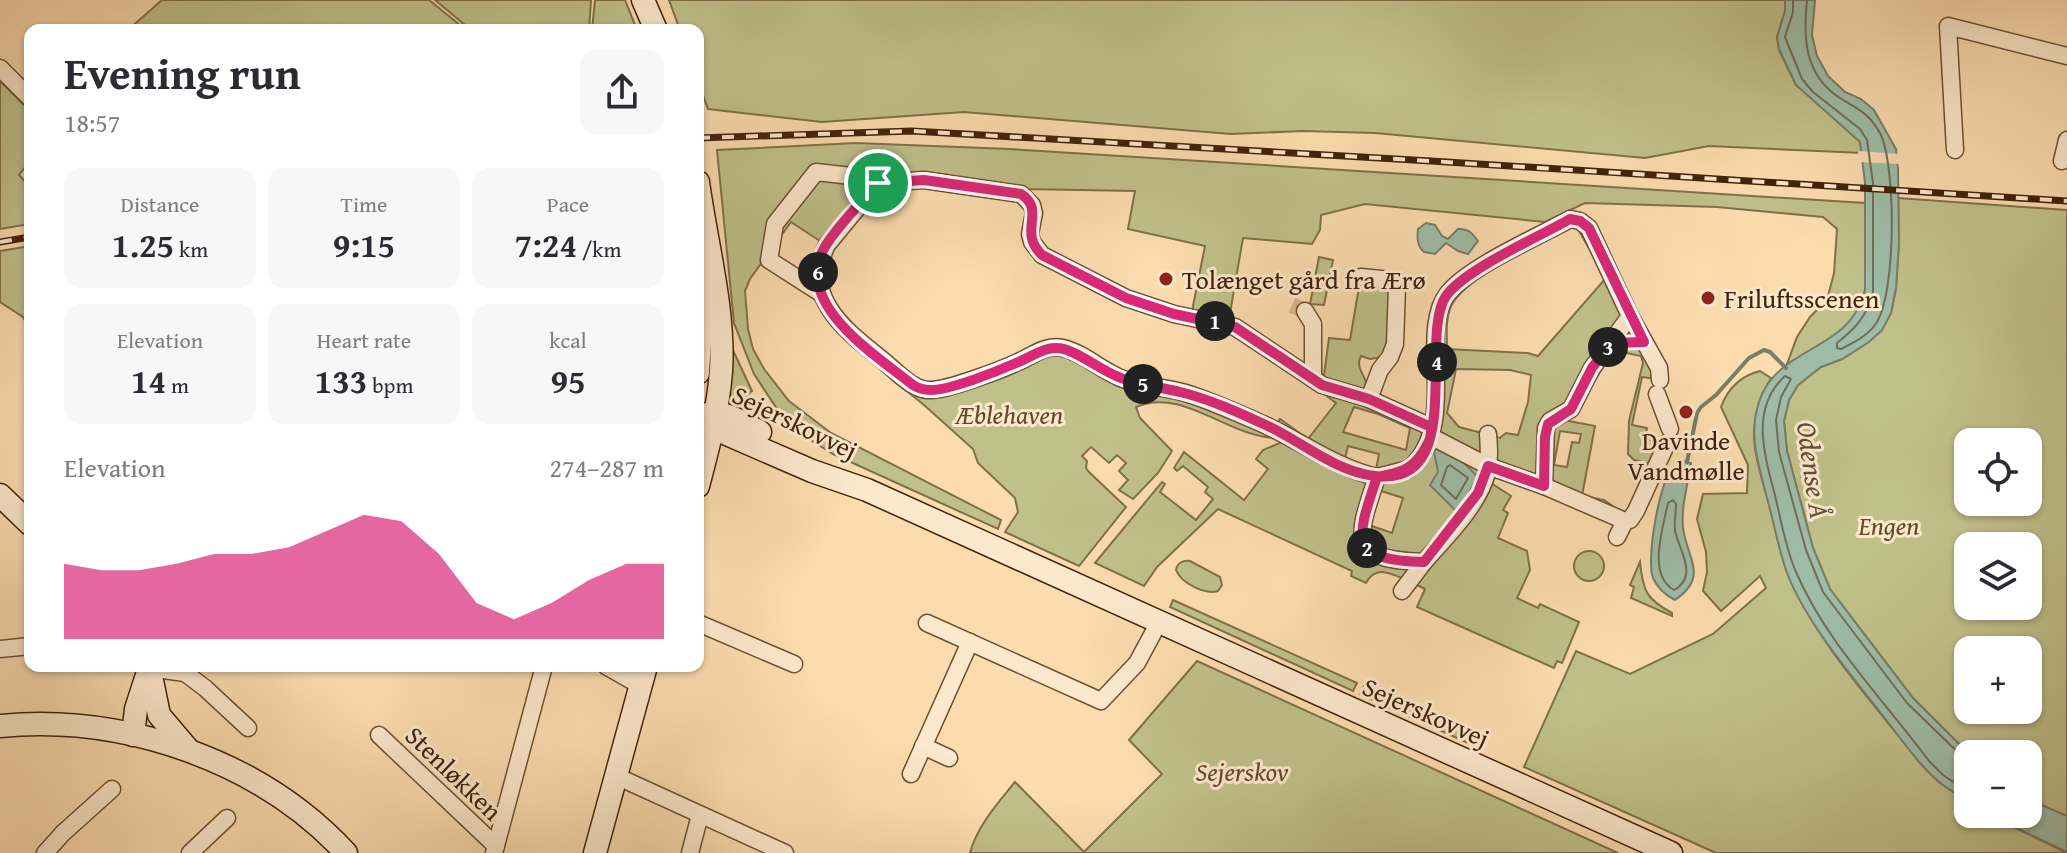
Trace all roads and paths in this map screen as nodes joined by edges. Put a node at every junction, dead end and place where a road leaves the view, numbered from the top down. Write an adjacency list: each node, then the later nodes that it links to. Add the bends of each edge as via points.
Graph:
1 (643, 0): 2 (street)
2 (653, 24)
3 (2067, 56): 7 (street, via 1948,26)
4 (0, 68): 5 (street)
5 (24, 92)
6 (2067, 140): 8 (street)
7 (1955, 150)
8 (2062, 161)
9 (878, 183): 14 (street, via 827,245 818,269); 14 (street, via 816,172 775,224 769,260); 19 (street, via 924,180 1021,194 1032,205 1030,234 1042,255 1126,298 1235,327)
10 (704, 226): 11 (street)
11 (706, 240): 12 (street); 21 (street)
12 (704, 273)
13 (1361, 277): 20 (street, via 1391,280 1397,287 1395,344)
14 (822, 294): 26 (street, via 851,334 925,390 940,390 1045,349 1063,348 1121,379 1213,403 1340,465)
15 (1305, 311): 19 (street, via 1313,324)
16 (1630, 316): 17 (street); 18 (street); 23 (street, via 1589,228 1580,221 1570,219 1479,269 1441,304)
17 (1644, 342): 18 (street); 30 (street, via 1659,368 1669,436 1636,511)
18 (1611, 343): 27 (street, via 1571,409 1546,428)
19 (1313, 379): 20 (street)
20 (1369, 399): 23 (street)
21 (709, 418): 24 (street); 34 (street, Sejerskovvej, via 812,471 867,490)
22 (1489, 426): 25 (street)
23 (1432, 432): 25 (street); 26 (street, via 1409,469)
24 (704, 449)
25 (1488, 466): 27 (street); 32 (street, via 1478,493)
26 (1377, 477): 32 (street, via 1361,524 1362,542 1388,560)
27 (1544, 486): 30 (street)
28 (0, 495): 29 (street)
29 (24, 518)
30 (1625, 521): 31 (street)
31 (1617, 537)
32 (1424, 562): 33 (street)
33 (1402, 591)
34 (1159, 622): 37 (street, via 1137,663 1101,701); 67 (street, Sejerskovvej)
35 (927, 623): 37 (street)
36 (704, 626): 40 (street)
37 (970, 642): 50 (street)
38 (24, 647): 39 (street)
39 (0, 649)
40 (794, 664)
41 (147, 672): 48 (street)
42 (150, 672): 51 (street, via 159,715)
43 (179, 672): 47 (street)
44 (542, 672): 59 (street, Stenløkken)
45 (643, 676): 54 (street)
46 (0, 726): 48 (street, via 48,725)
47 (248, 728)
48 (133, 735): 51 (street)
49 (379, 735): 59 (street, Stenløkken)
50 (923, 746): 52 (street); 53 (street)
51 (188, 749): 58 (street, via 254,781)
52 (949, 758)
53 (911, 774)
54 (616, 776): 56 (street); 64 (street)
55 (112, 789): 60 (street)
56 (700, 815): 65 (street); 66 (street)
57 (227, 818): 61 (street)
58 (319, 824): 62 (street); 63 (street)
59 (495, 850)
60 (45, 853)
61 (190, 853)
62 (346, 853)
63 (361, 853)
64 (595, 853)
65 (690, 853)
66 (785, 853)
67 (1671, 853)

